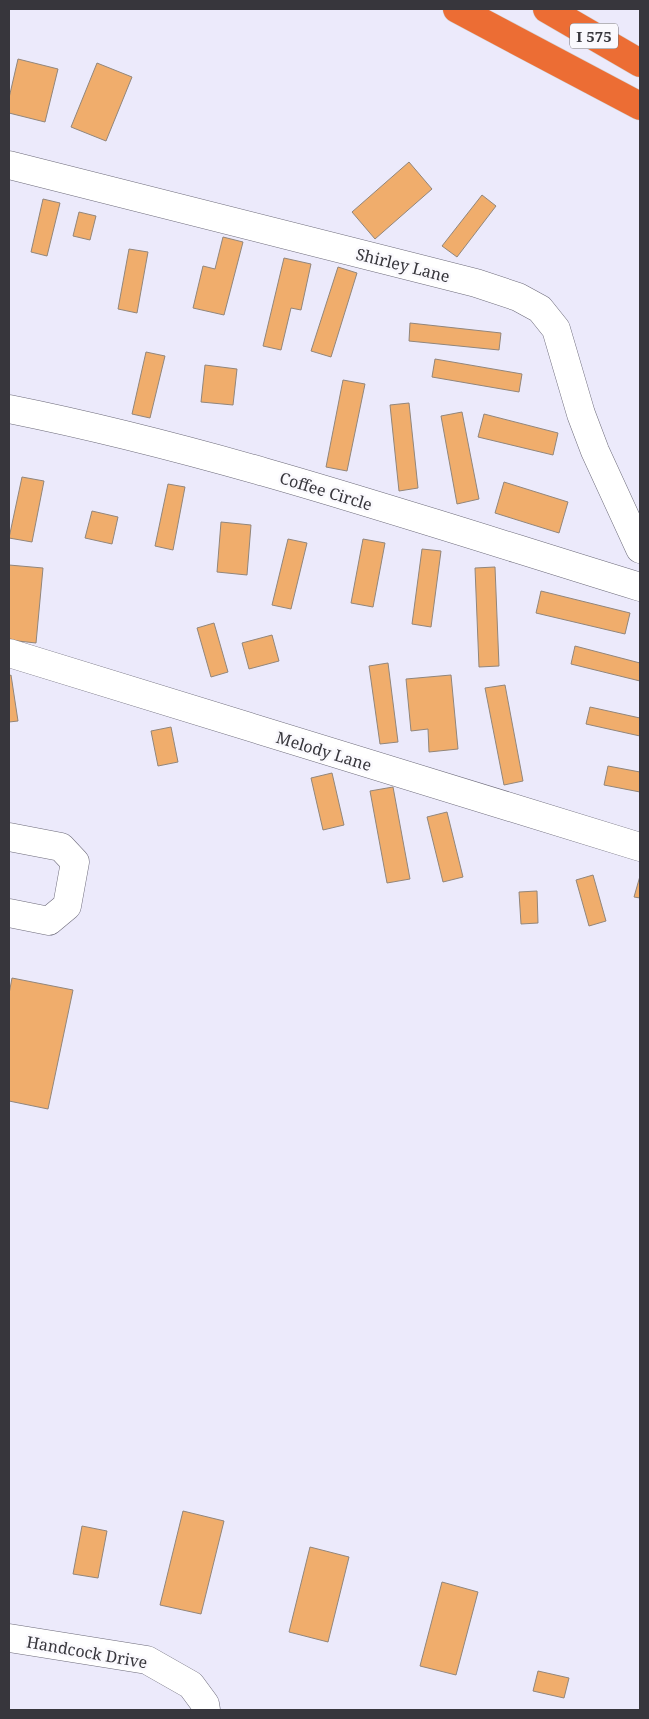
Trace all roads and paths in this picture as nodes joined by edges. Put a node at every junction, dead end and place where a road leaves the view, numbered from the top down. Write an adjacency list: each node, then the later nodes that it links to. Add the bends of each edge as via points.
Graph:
1 (457, 9): 4 (highway)
2 (547, 9): 3 (highway, I 575)
3 (640, 63)
4 (640, 106)
5 (9, 165): 7 (street, Shirley Lane, via 476,283 518,296 540,308 556,329 592,442)
6 (9, 410): 8 (street, Coffee Circle, via 112,431 232,462)
7 (640, 549)
8 (640, 587)
9 (9, 653): 11 (street, Melody Lane)
10 (9, 837): 12 (street, via 61,847 75,862 67,906 49,921)
11 (640, 847)
12 (10, 917)
13 (9, 1638): 14 (street, Handcock Drive, via 148,1660 191,1685)
14 (206, 1710)

